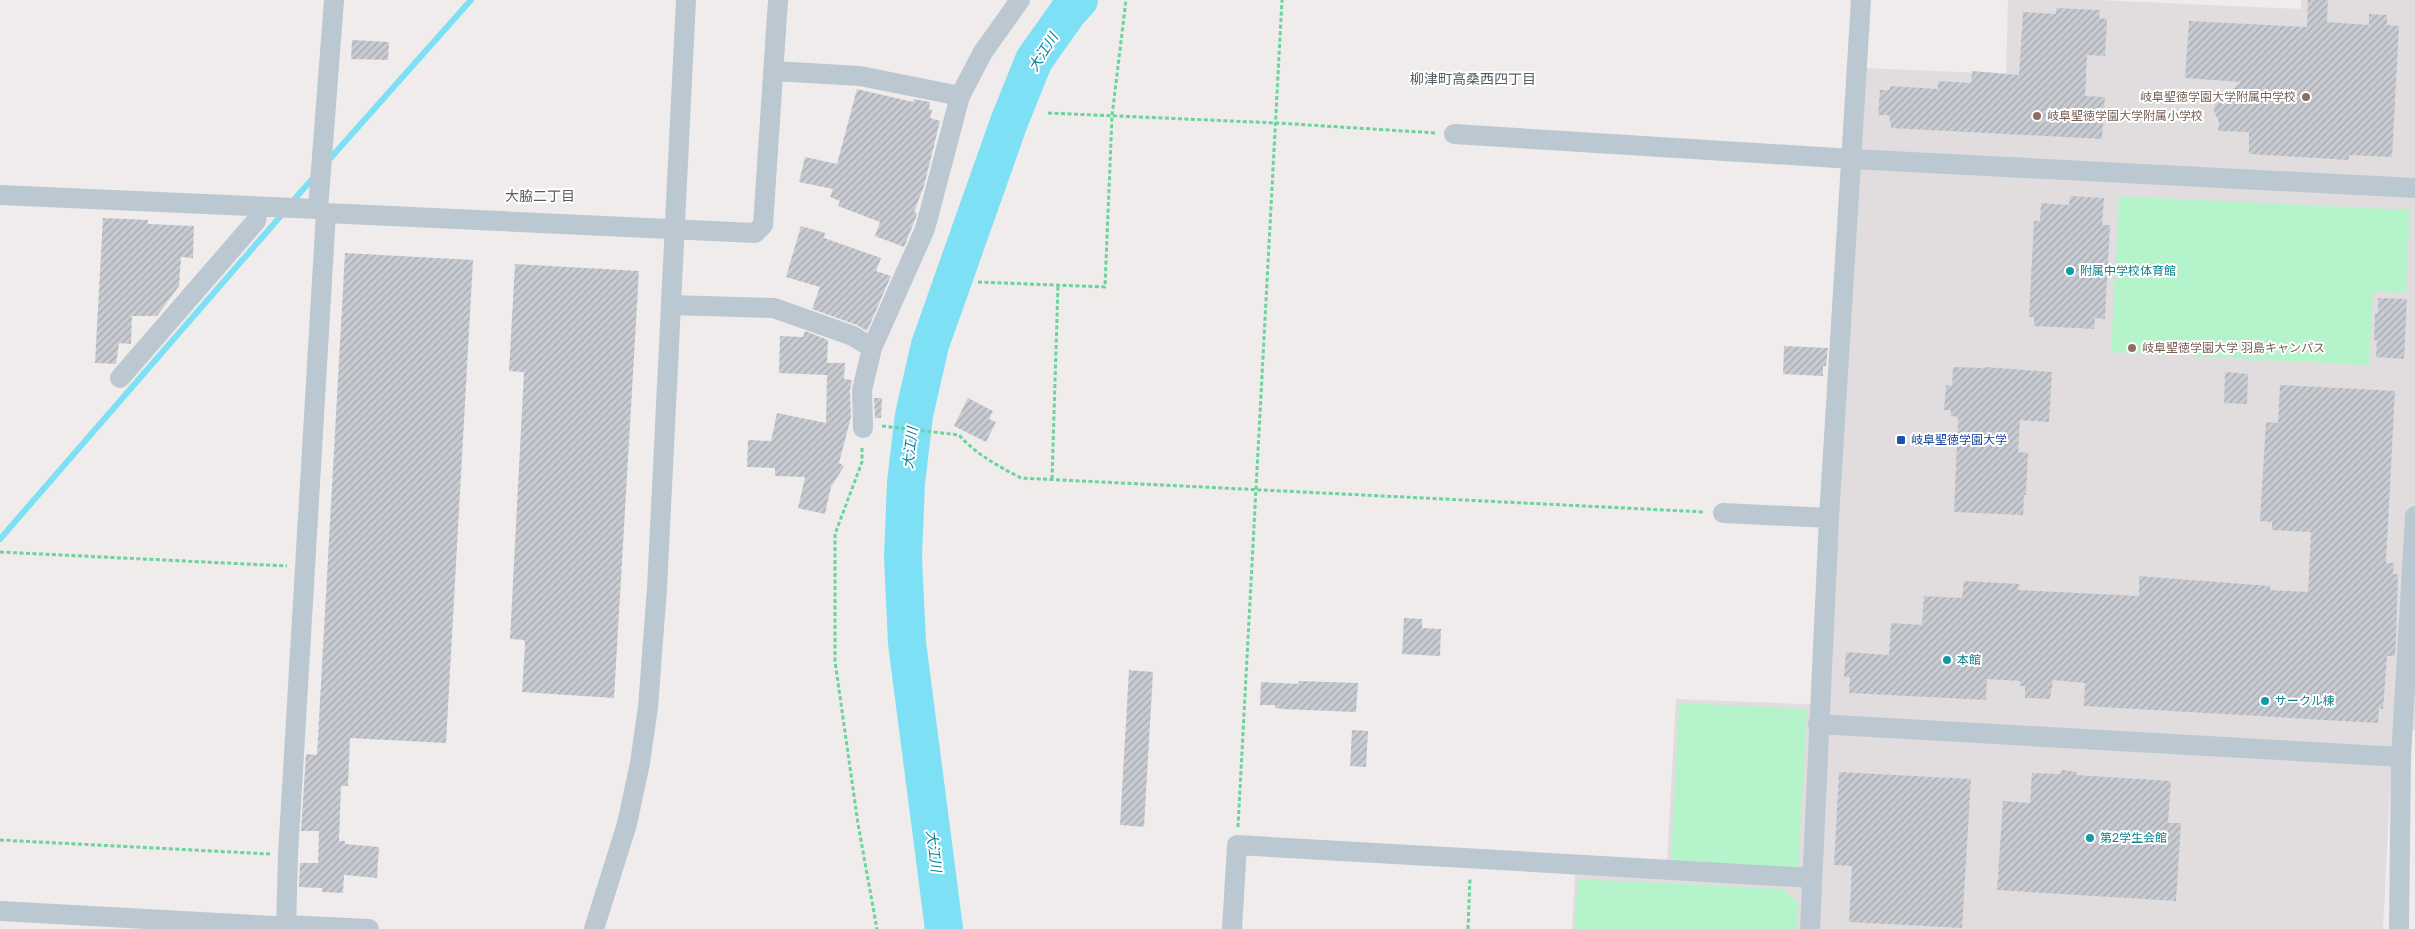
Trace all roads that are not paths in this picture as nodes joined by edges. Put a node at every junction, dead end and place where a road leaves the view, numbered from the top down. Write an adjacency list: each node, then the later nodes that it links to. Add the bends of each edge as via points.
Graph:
1 (334, 0): 13 (street)
2 (686, 0): 14 (street)
3 (778, 0): 6 (street)
4 (1020, 0): 7 (street, via 983,52)
5 (1861, 0): 9 (street)
6 (774, 71): 7 (street, via 860,76); 14 (street, via 763,225 755,232)
7 (960, 96): 16 (street, via 925,230)
8 (1454, 134): 9 (street)
9 (1852, 159): 10 (street); 21 (street)
10 (2415, 188)
11 (0, 195): 12 (street)
12 (258, 208): 13 (street); 17 (street, via 256,221)
13 (322, 211): 14 (street); 28 (street)
14 (674, 229): 15 (street)
15 (670, 305): 16 (street, via 774,308 853,336); 30 (street, via 648,708 627,824)
16 (872, 348): 18 (street, via 862,390)
17 (120, 378)
18 (863, 428)
19 (1723, 513): 21 (street)
20 (2415, 516): 22 (street)
21 (1828, 518): 23 (street)
22 (2414, 553): 24 (street)
23 (1818, 724): 24 (street); 25 (street)
24 (2401, 757): 27 (street)
25 (1812, 878): 31 (street, via 1237,845); 32 (street)
26 (0, 911): 28 (street)
27 (2405, 919)
28 (286, 927): 29 (street)
29 (369, 929)
30 (594, 929)
31 (1232, 929)
32 (1810, 929)

